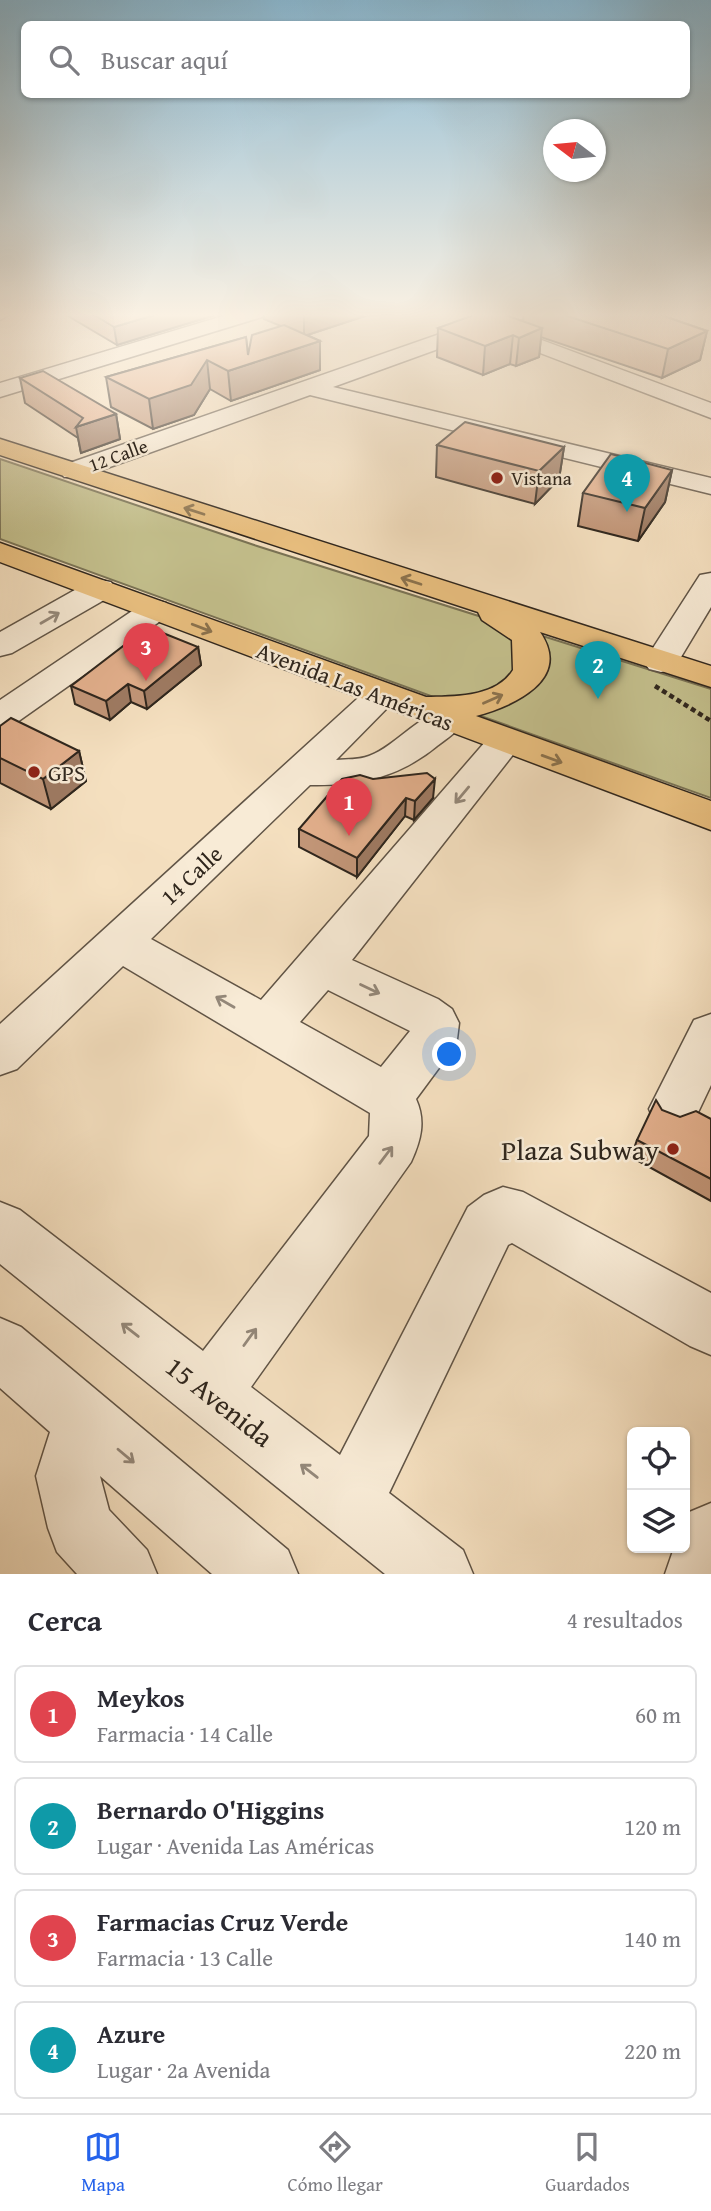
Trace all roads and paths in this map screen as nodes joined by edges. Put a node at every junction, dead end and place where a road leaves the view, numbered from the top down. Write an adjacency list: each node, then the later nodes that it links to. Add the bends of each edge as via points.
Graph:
1 (53, 386): 4 (street)
2 (645, 386): 5 (street)
3 (305, 387): 7 (street, 12 Calle, via 139,437); 8 (street)
4 (63, 392)
5 (711, 411)
6 (0, 447): 7 (main road)
7 (73, 471): 12 (main road, one-way to 7)
8 (711, 486)
9 (0, 552): 10 (main road, Avenida Las Américas)
10 (100, 589): 13 (main road, Avenida Las Américas); 14 (street, one-way to 10)
11 (709, 590): 15 (street)
12 (475, 602): 15 (main road); 19 (main road, one-way to 12, via 441,709 474,707 525,681 533,667 529,639)
13 (155, 610): 18 (street); 19 (main road, Avenida Las Américas, one-way to 19)
14 (0, 646)
15 (661, 662): 17 (main road)
16 (0, 667): 18 (street)
17 (711, 677)
18 (38, 691): 20 (street)
19 (392, 700): 21 (main road, Avenida Las Américas); 23 (street, 14 Calle)
20 (0, 717)
21 (447, 720): 22 (main road, Avenida Las Américas); 23 (street, via 400,758 380,768 352,774)
22 (505, 742): 24 (main road, Avenida Las Américas, one-way to 24); 26 (street, one-way to 26)
23 (301, 772): 25 (street, 14 Calle)
24 (711, 816)
25 (120, 942): 27 (street, one-way to 25); 29 (street, 14 Calle)
26 (321, 966): 27 (street); 30 (street, one-way to 30, via 435,1023 433,1039)
27 (267, 1026): 30 (street)
28 (711, 1034): 31 (street)
29 (0, 1054)
30 (388, 1097): 35 (street, one-way to 30, via 393,1145 398,1115)
31 (674, 1109)
32 (0, 1229): 35 (street, 15 Avenida, one-way to 32)
33 (711, 1325): 37 (street, via 523,1219 503,1214 488,1226)
34 (0, 1348): 36 (street)
35 (210, 1392): 37 (street, 15 Avenida, one-way to 35)
36 (86, 1422): 39 (street, via 68,1476 81,1528); 40 (street, one-way to 40)
37 (350, 1504): 41 (street, 15 Avenida)
38 (711, 1537): 42 (street)
39 (123, 1574)
40 (264, 1574)
41 (439, 1574)
42 (699, 1574)

